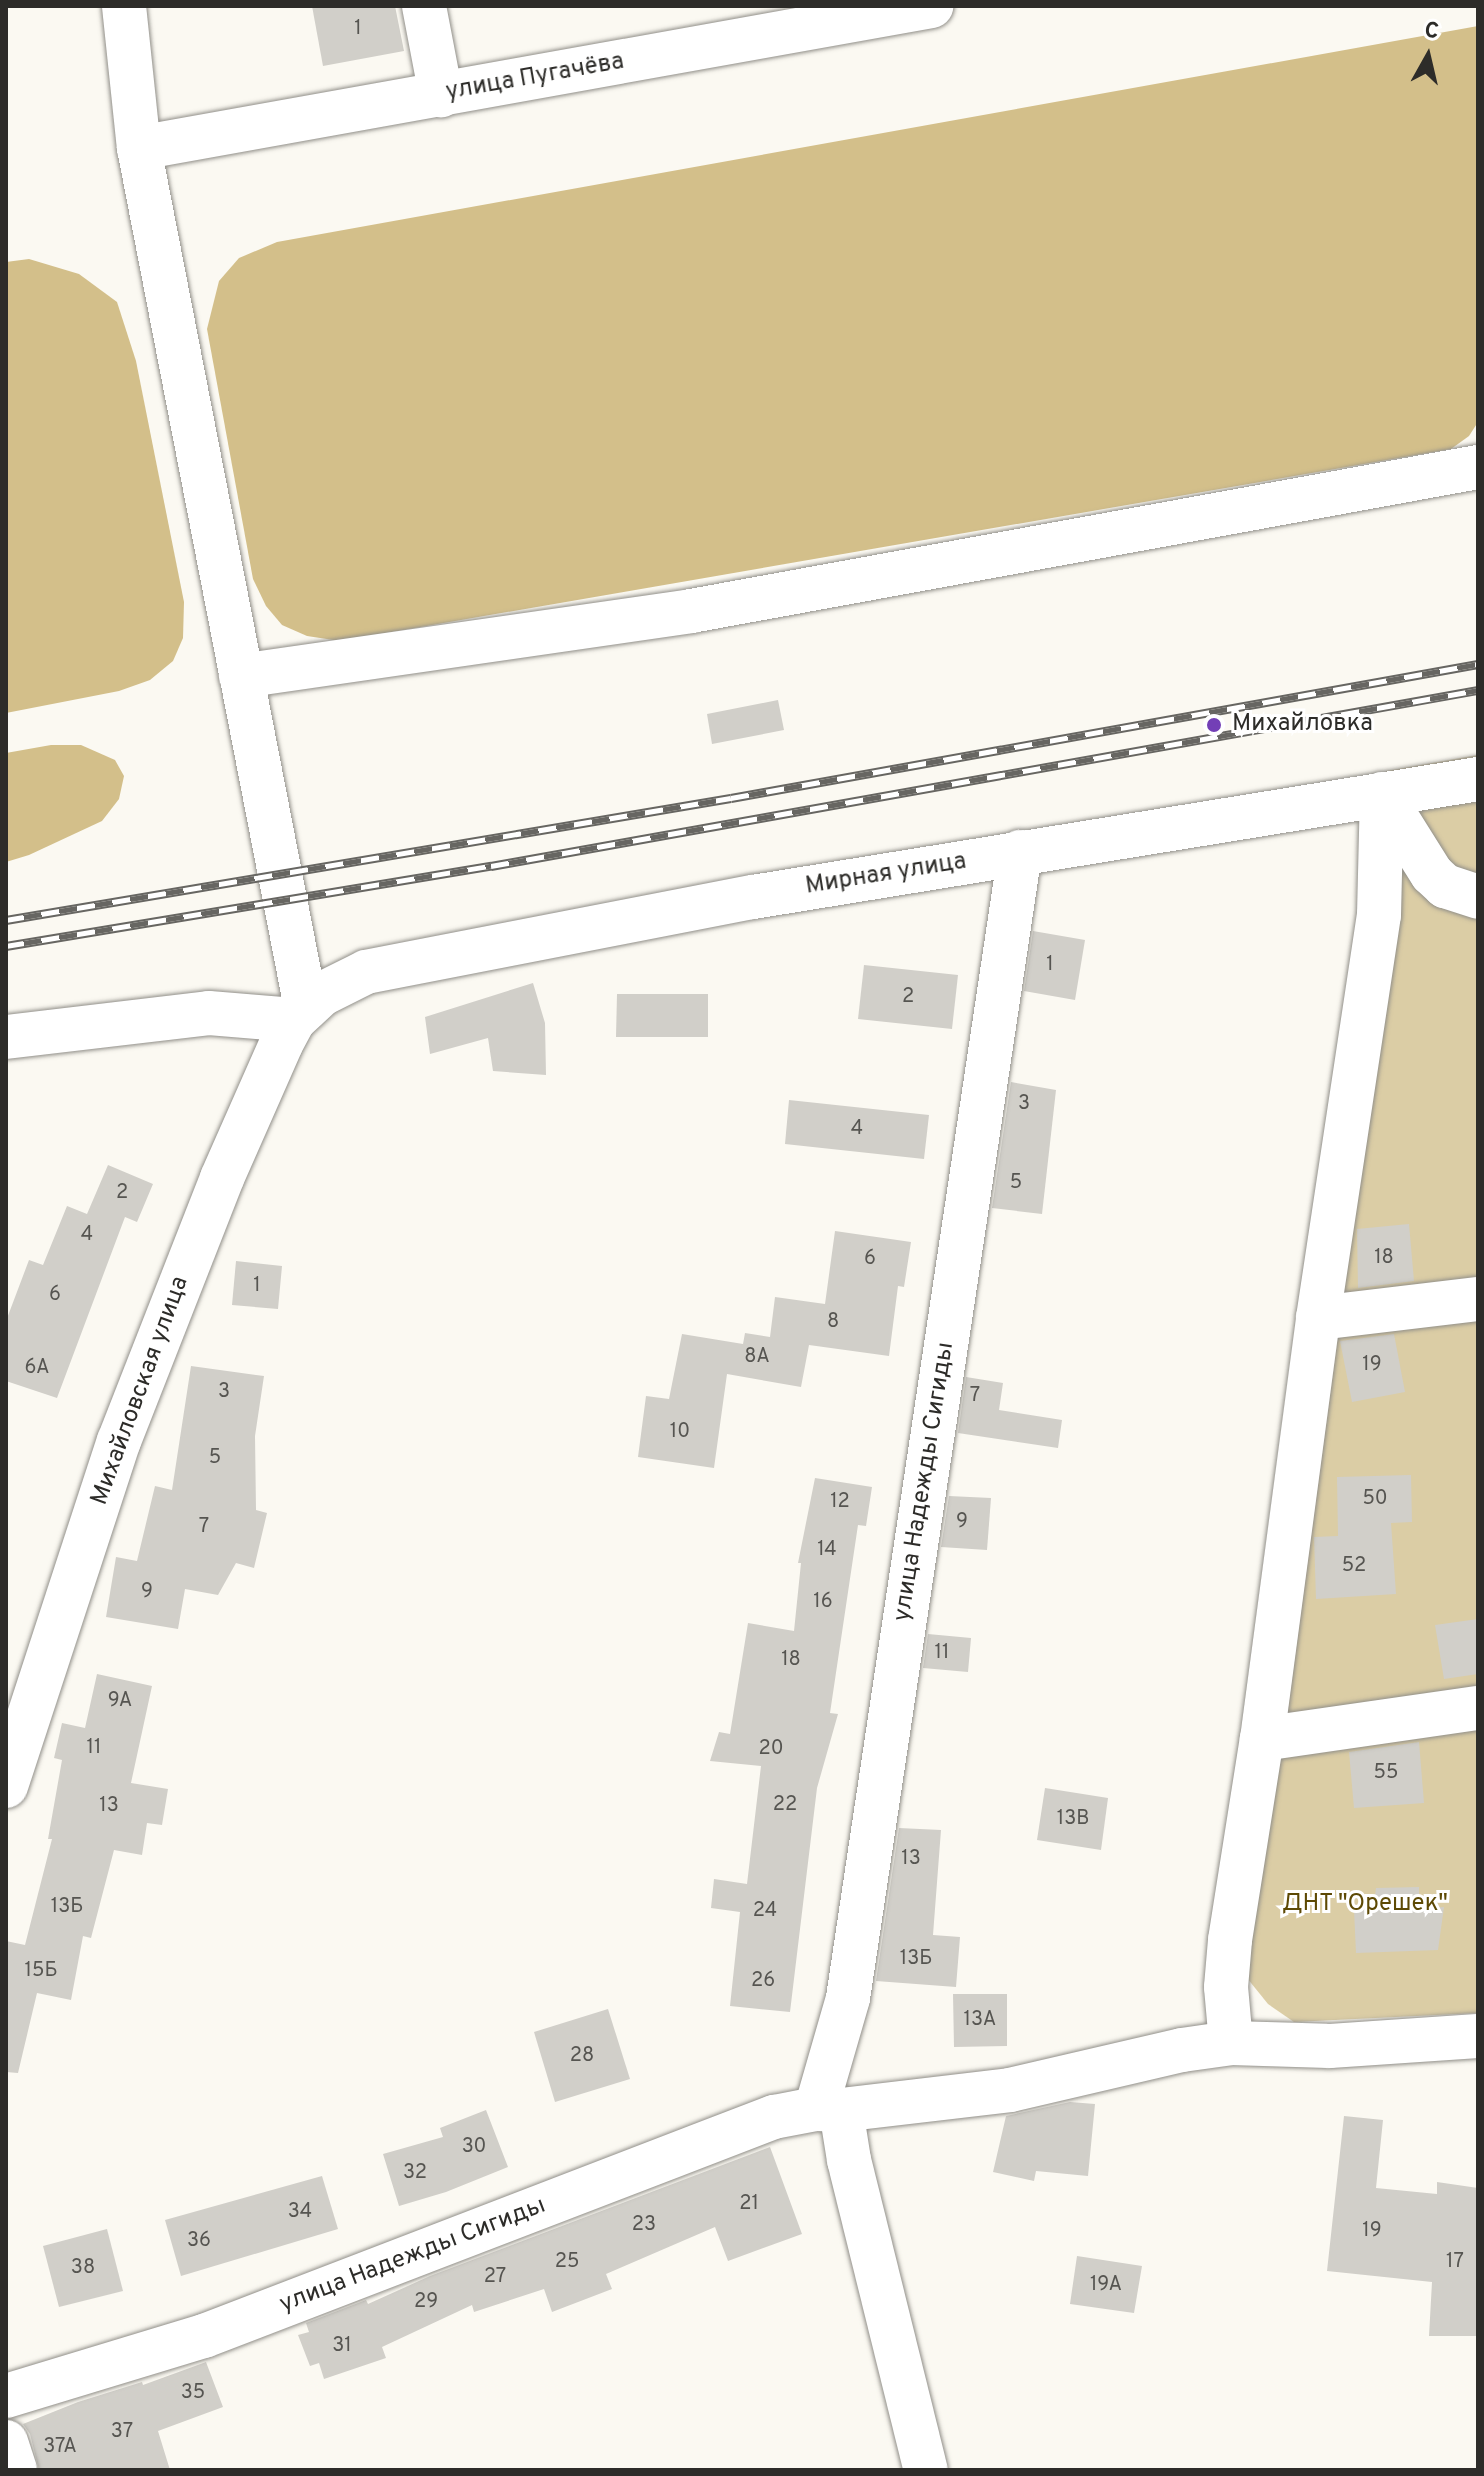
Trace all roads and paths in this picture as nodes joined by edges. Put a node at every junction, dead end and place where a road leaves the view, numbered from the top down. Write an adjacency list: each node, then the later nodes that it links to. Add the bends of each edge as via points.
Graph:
1 (124, 6): 5 (street)
2 (424, 6): 4 (street)
3 (931, 6): 4 (street, улица Пугачёва)
4 (441, 95): 5 (street, улица Пугачёва)
5 (139, 148): 7 (street)
6 (1478, 467): 7 (street, via 691,611)
7 (241, 676): 12 (street, via 293,929)
8 (1478, 779): 9 (street, Мирная улица)
9 (1382, 794): 10 (street, Мирная улица); 11 (street, via 1432,874 1445,886); 15 (street, via 1379,915)
10 (1020, 852): 12 (street, Мирная улица, via 366,972 344,981); 21 (street, улица Надежды Сигиды)
11 (1478, 897)
12 (300, 1014): 13 (street, via 209,1013); 18 (street, Михайловская улица, via 266,1076 222,1178 119,1441)
13 (6, 1037)
14 (1478, 1299): 15 (street)
15 (1318, 1318): 17 (street)
16 (1478, 1708): 17 (street)
17 (1262, 1739): 20 (street, via 1230,1940 1226,1987)
18 (6, 1786)
19 (1478, 2036): 20 (street, улица Надежды Сигиды, via 1330,2046)
20 (1231, 2043): 21 (street, улица Надежды Сигиды, via 1010,2090)
21 (828, 2109): 22 (street, улица Надежды Сигиды, via 774,2117 204,2336); 25 (street, via 849,2160)
22 (6, 2396)
23 (6, 2442): 24 (street)
24 (15, 2470)
25 (926, 2470)

